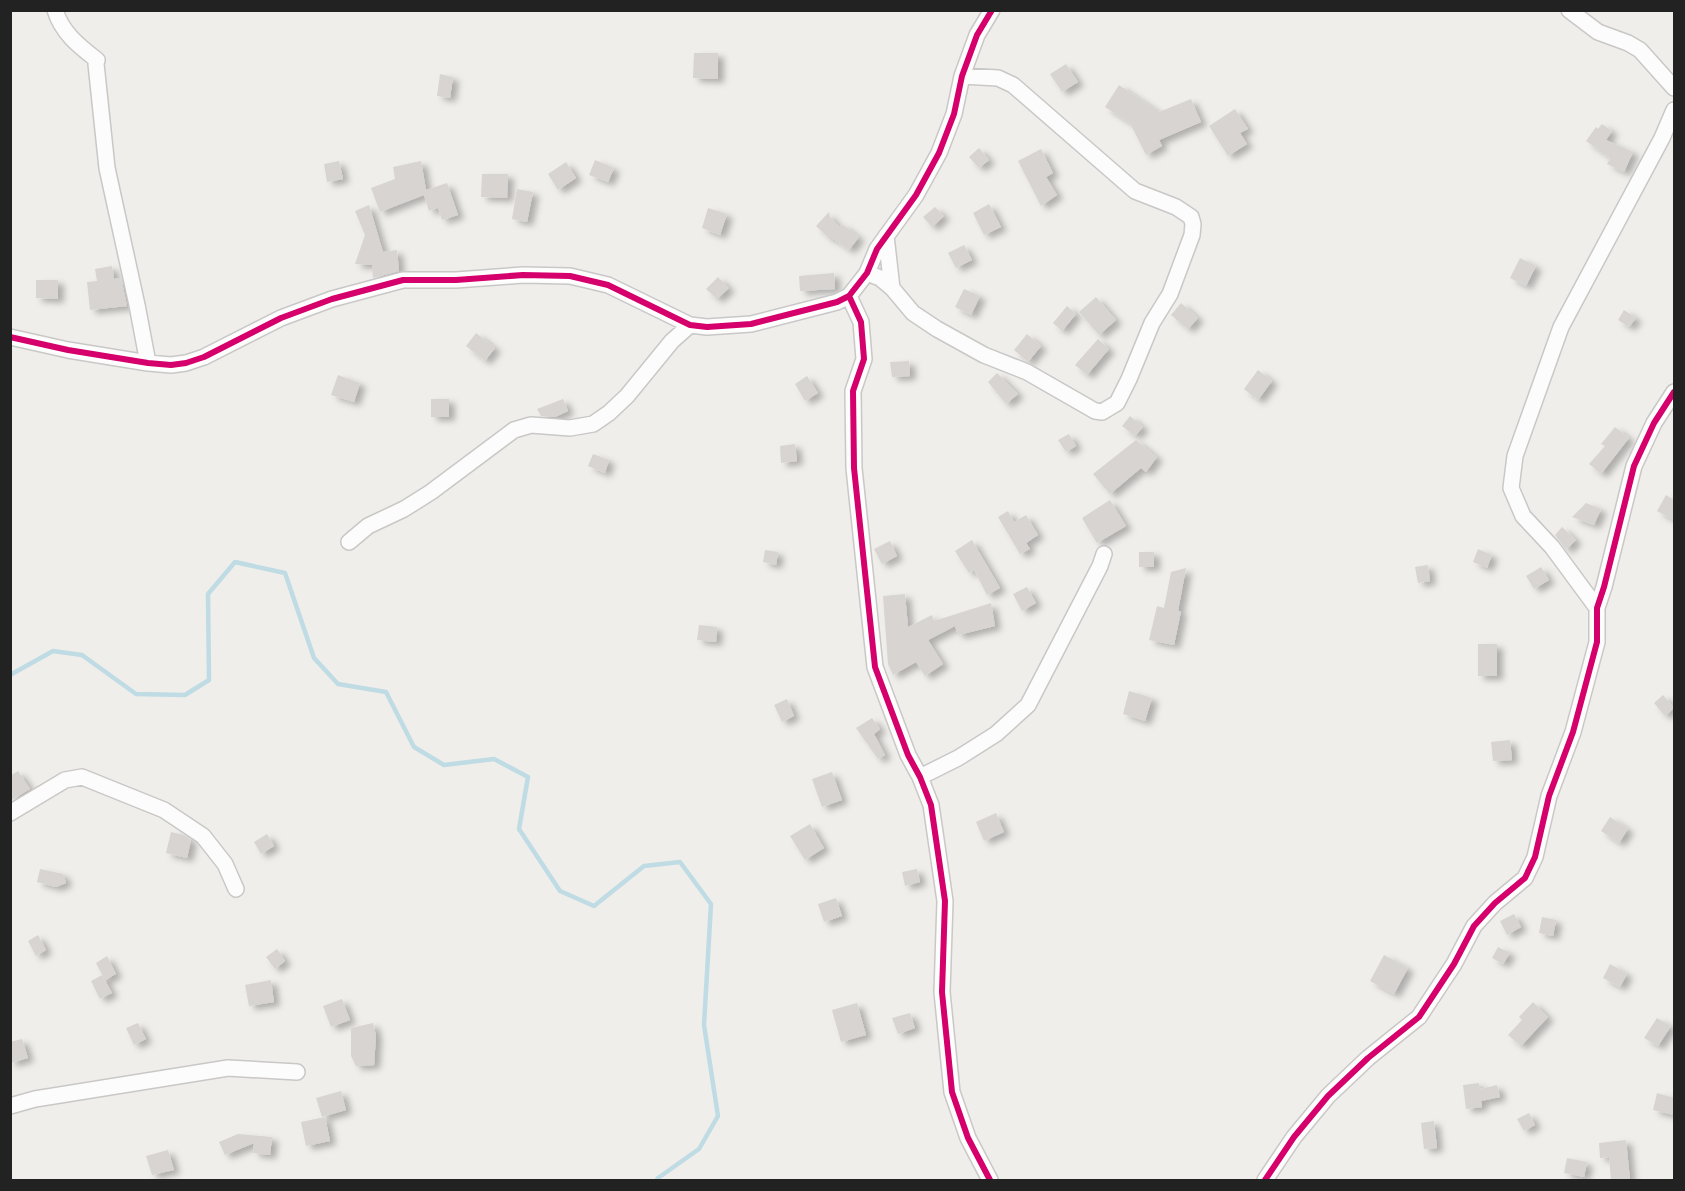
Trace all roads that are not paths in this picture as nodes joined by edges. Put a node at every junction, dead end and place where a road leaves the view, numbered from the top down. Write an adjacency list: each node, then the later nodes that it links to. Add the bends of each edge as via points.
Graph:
1 (55, 10): 13 (street, via 60,27 97,60 107,168)
2 (992, 10): 4 (street, via 977,35)
3 (1569, 10): 5 (street, via 1598,32 1640,50)
4 (962, 76): 7 (street, via 954,114 939,153 916,195); 9 (street, via 998,78 1013,85 1135,191 1191,217 1192,236 1170,294 1152,323 1118,403 1102,412 937,329 913,313)
5 (1674, 88)
6 (1674, 110): 17 (street, via 1641,180 1561,327 1515,456 1511,488 1523,516 1552,547)
7 (886, 236): 8 (street); 9 (street)
8 (867, 273): 9 (street); 10 (street)
9 (892, 288)
10 (849, 296): 11 (street, via 751,324); 18 (street, via 861,322 864,359 853,391 854,468 875,667)
11 (690, 325): 13 (street, via 608,285 570,276 403,280 281,318 186,363); 15 (street, via 672,340 627,396 593,424 570,428 531,424 514,430 431,492 368,526)
12 (10, 338): 13 (street)
13 (148, 363)
14 (1674, 392): 17 (street, via 1634,466)
15 (349, 542)
16 (1104, 554): 18 (street, via 1028,705 996,734)
17 (1597, 609): 24 (street, via 1597,642 1579,710 1550,796 1536,857 1525,878 1474,926 1419,1017 1328,1096)
18 (920, 777): 23 (street, via 931,805 945,900 942,992 952,1092 968,1138)
19 (10, 813): 20 (street, via 65,780 82,777 164,810 203,836 225,864)
20 (236, 889)
21 (297, 1072): 22 (street, via 228,1068)
22 (10, 1106)
23 (990, 1180)
24 (1265, 1180)

